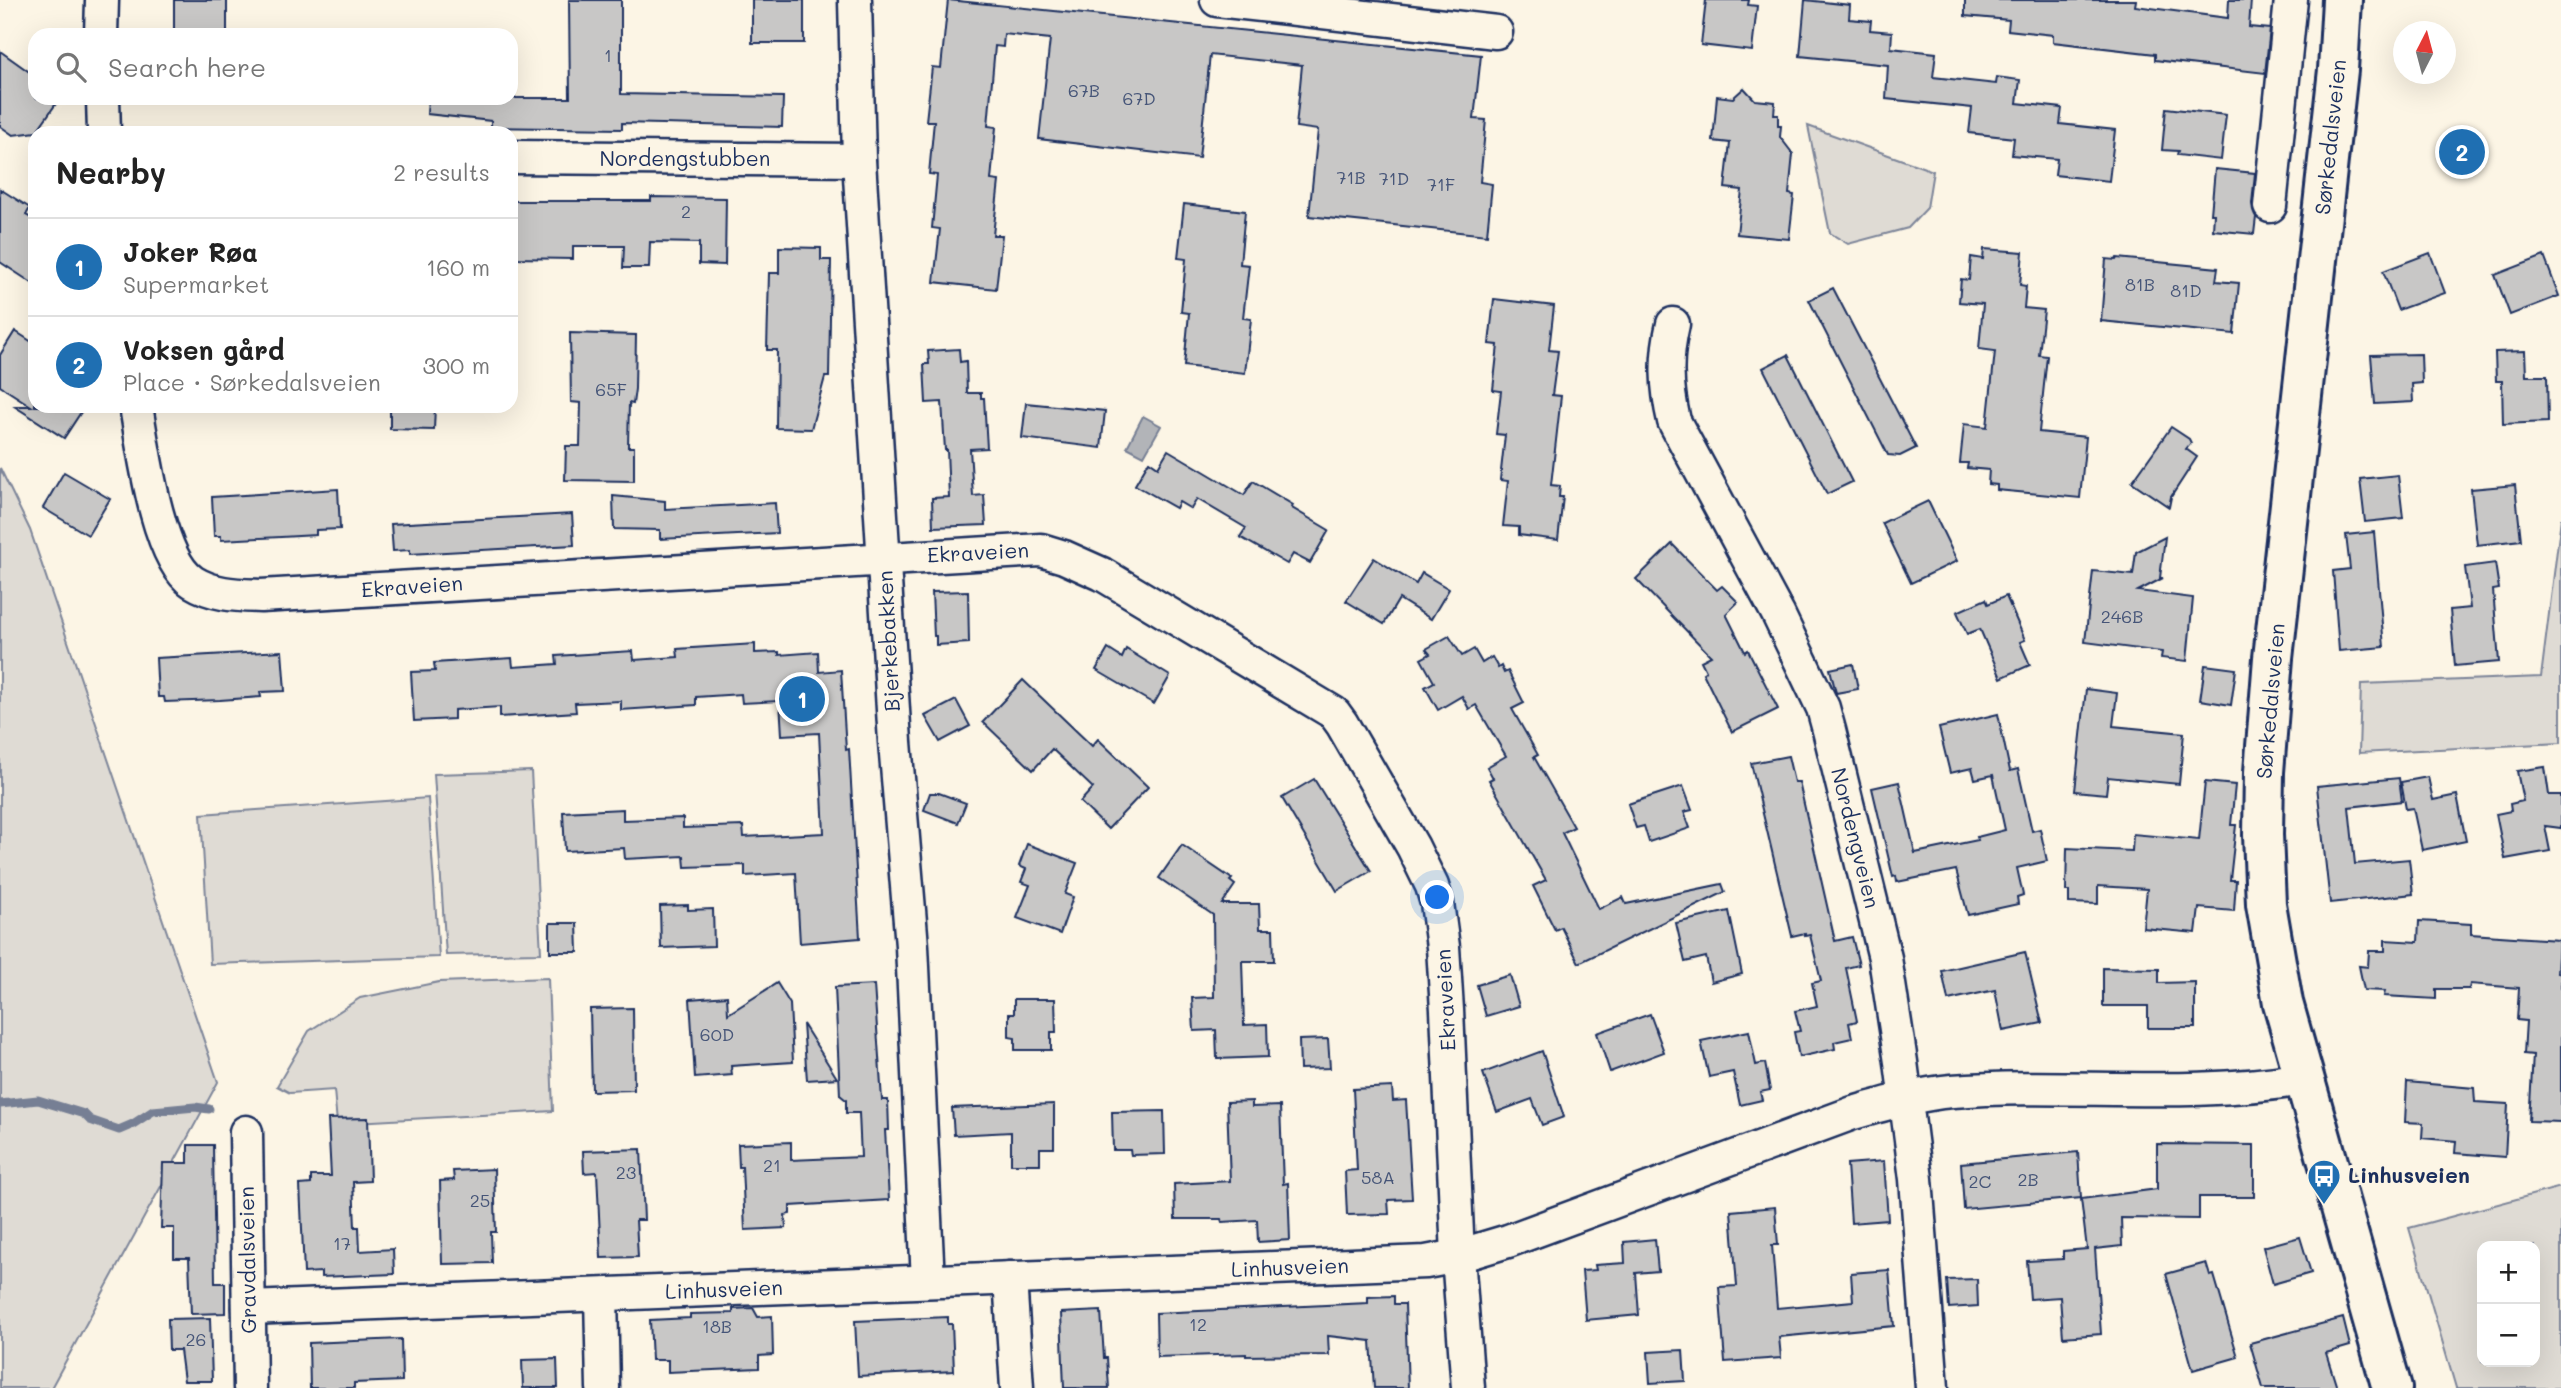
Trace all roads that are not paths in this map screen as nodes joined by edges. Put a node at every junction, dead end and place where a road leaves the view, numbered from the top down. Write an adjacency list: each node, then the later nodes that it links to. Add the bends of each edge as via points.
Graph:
1 (102, 0): 6 (street)
2 (855, 0): 11 (street, Bjerkebakken)
3 (1217, 0): 7 (street)
4 (2291, 0): 12 (street)
5 (2342, 0): 16 (main road, Sørkedalsveien, via 2264,772 2266,904 2283,1003)
6 (101, 28)
7 (1496, 32)
8 (103, 105): 9 (street)
9 (104, 126)
10 (518, 157): 11 (street, Nordengstubben)
11 (859, 160): 15 (street, Bjerkebakken)
12 (2270, 206)
13 (1673, 324): 17 (street, Nordengveien, via 1666,369 1674,421 1823,708 1885,958)
14 (137, 413): 15 (street, Ekraveien, via 152,495 172,553 191,580 211,591 261,596)
15 (884, 558): 19 (street, Ekraveien, via 1028,550 1064,557 1102,574 1339,718 1413,847 1437,903 1447,1010); 21 (street, Bjerkebakken, via 912,946)
16 (2303, 1079): 17 (street, Linhusveien, via 2227,1088 1971,1090); 29 (main road, Sørkedalsveien)
17 (1906, 1099): 19 (street, Linhusveien, via 1853,1113 1560,1223); 28 (street, Nordengveien)
18 (246, 1132): 23 (street, Gravdalsveien)
19 (1458, 1256): 20 (street, Linhusveien, via 1393,1264); 27 (street, Ekraveien)
20 (1010, 1278): 21 (street, Linhusveien); 26 (street)
21 (928, 1281): 22 (street, Linhusveien)
22 (601, 1295): 23 (street, Linhusveien); 25 (street)
23 (249, 1308): 24 (street, Gravdalsveien)
24 (250, 1388)
25 (603, 1388)
26 (1017, 1388)
27 (1468, 1388)
28 (1932, 1388)
29 (2392, 1388)

